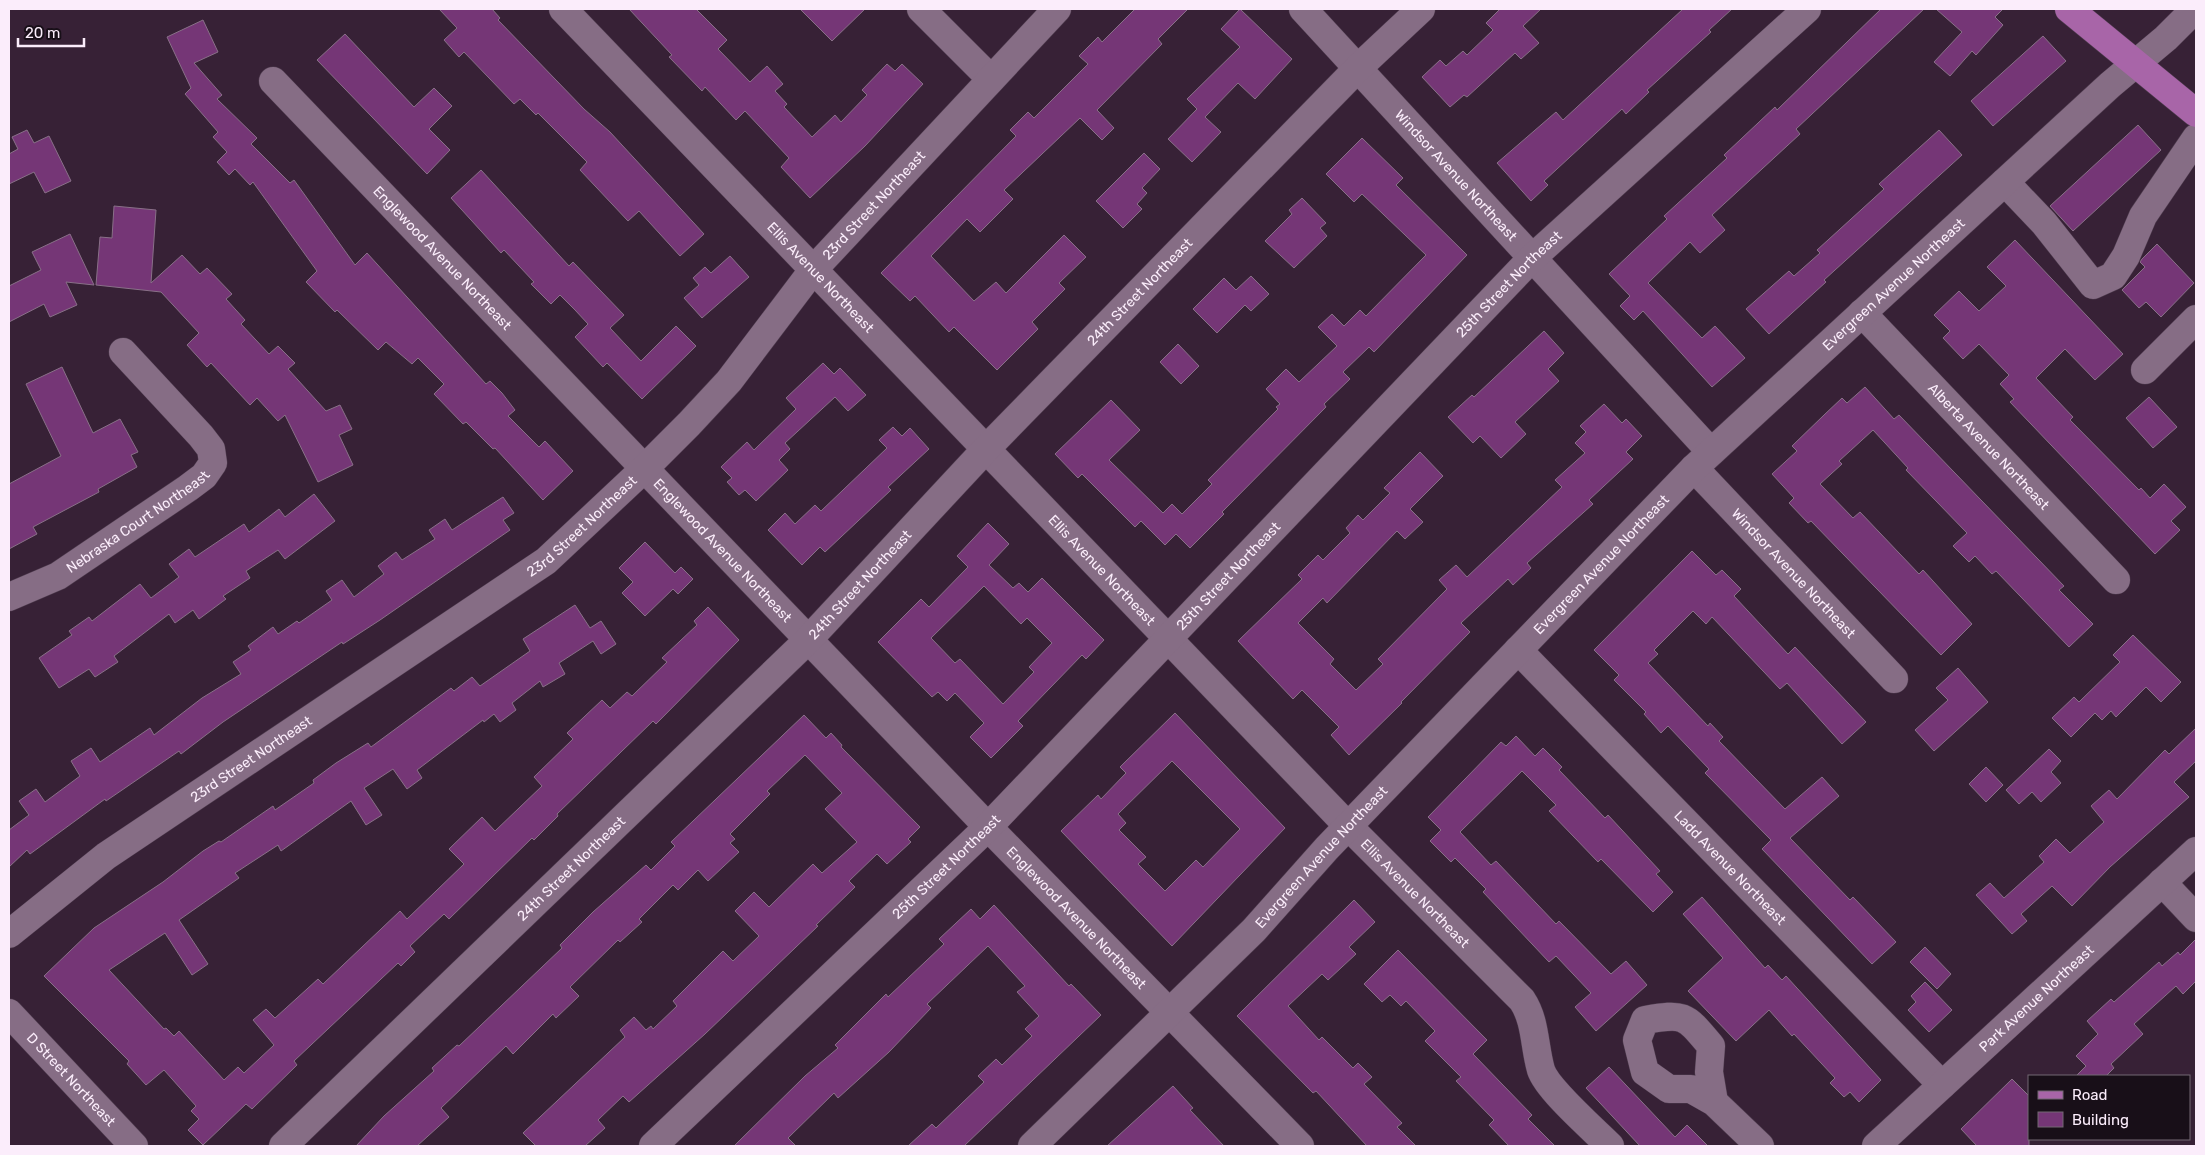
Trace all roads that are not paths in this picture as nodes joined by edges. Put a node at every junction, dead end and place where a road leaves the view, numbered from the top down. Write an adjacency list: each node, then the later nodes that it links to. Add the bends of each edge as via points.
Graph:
1 (563, 9): 17 (street, Ellis Avenue Northeast)
2 (921, 9): 11 (street)
3 (1057, 9): 11 (street, 23rd Street Northeast)
4 (1303, 9): 10 (street, Windsor Avenue Northeast)
5 (1421, 9): 10 (street, 24th Street Northeast)
6 (1807, 9): 16 (street, 25th Street Northeast)
7 (2069, 9): 9 (main road)
8 (2195, 9): 9 (street, Evergreen Avenue Northeast)
9 (2136, 64): 13 (main road); 15 (street, Evergreen Avenue Northeast)
10 (1358, 68): 16 (street, Windsor Avenue Northeast); 22 (street, 24th Street Northeast)
11 (991, 79): 17 (street, 23rd Street Northeast)
12 (273, 81): 24 (street, Englewood Avenue Northeast)
13 (2196, 113)
14 (2196, 138): 15 (street, via 2143,216 2126,256 2113,276 2093,285 2044,223)
15 (2005, 182): 18 (street, Evergreen Avenue Northeast)
16 (1531, 259): 23 (street, Windsor Avenue Northeast); 28 (street, 25th Street Northeast)
17 (813, 270): 22 (street, Ellis Avenue Northeast); 24 (street, 23rd Street Northeast, via 729,380)
18 (1862, 313): 23 (street, Evergreen Avenue Northeast); 25 (street, Alberta Avenue Northeast)
19 (2196, 319): 21 (street)
20 (124, 352): 26 (street, Nebraska Court Northeast, via 201,436 211,449 213,463 204,476 188,488 58,576)
21 (2145, 370)
22 (985, 450): 27 (street, 24th Street Northeast); 28 (street, Ellis Avenue Northeast)
23 (1702, 460): 29 (street, Evergreen Avenue Northeast); 30 (street, Windsor Avenue Northeast)
24 (644, 469): 27 (street, Englewood Avenue Northeast); 36 (street, 23rd Street Northeast, via 525,577 106,856)
25 (2116, 580)
26 (9, 597)
27 (809, 638): 32 (street, Englewood Avenue Northeast); 42 (street, 24th Street Northeast)
28 (1167, 638): 31 (street, Ellis Avenue Northeast); 32 (street, 25th Street Northeast)
29 (1518, 650): 31 (street, Evergreen Avenue Northeast); 39 (street, Ladd Avenue Northeast)
30 (1894, 679)
31 (1348, 826): 37 (street, Evergreen Avenue Northeast, via 1254,930); 46 (street, Ellis Avenue Northeast, via 1522,1000 1530,1012 1541,1072 1554,1090)
32 (988, 827): 37 (street, Englewood Avenue Northeast); 43 (street, 25th Street Northeast)
33 (2196, 851): 34 (street, Park Avenue Northeast)
34 (2162, 882): 35 (street); 39 (street, Park Avenue Northeast)
35 (2196, 918)
36 (9, 934)
37 (1171, 1012): 44 (street, Evergreen Avenue Northeast); 45 (street, Englewood Avenue Northeast)
38 (9, 1013): 41 (street, D Street Northeast)
39 (1942, 1085): 48 (street, Park Avenue Northeast)
40 (1714, 1102): 47 (street)
41 (134, 1146)
42 (283, 1146)
43 (654, 1146)
44 (1032, 1146)
45 (1300, 1146)
46 (1610, 1146)
47 (1760, 1146)
48 (1876, 1146)

